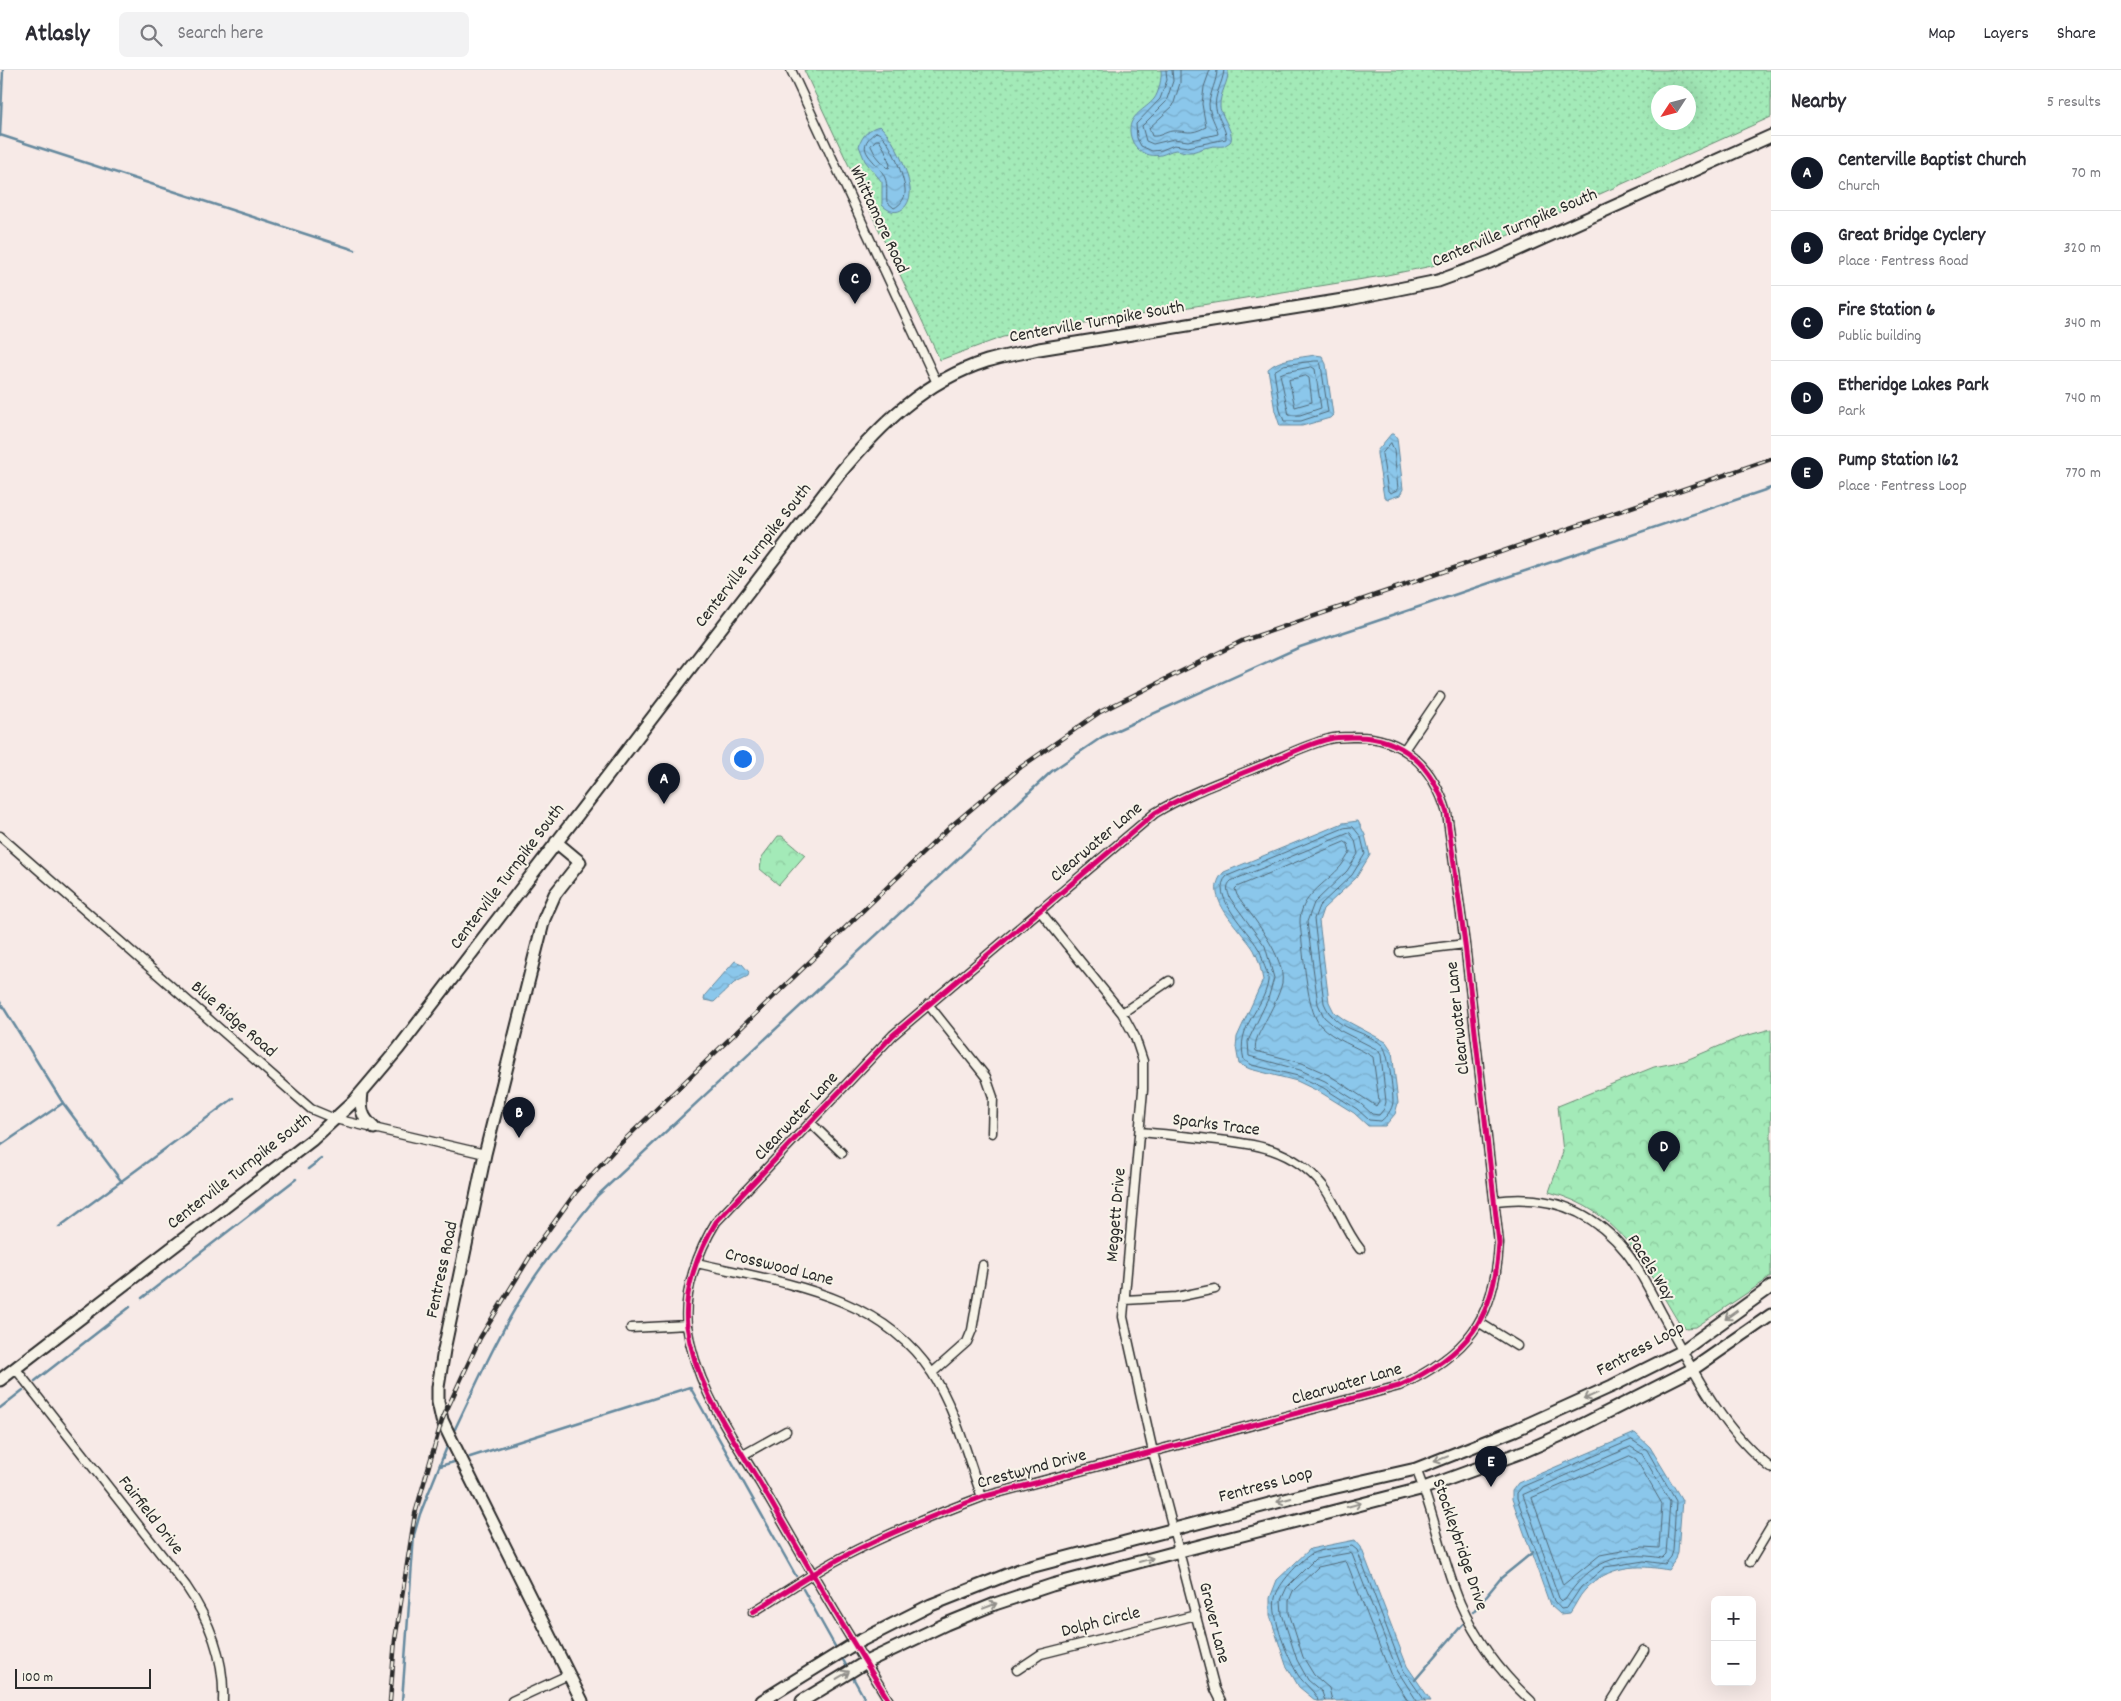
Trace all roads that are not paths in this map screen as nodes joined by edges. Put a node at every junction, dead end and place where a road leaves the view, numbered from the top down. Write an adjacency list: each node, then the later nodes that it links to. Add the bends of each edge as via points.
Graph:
1 (791, 70): 3 (street, Whittamore Road)
2 (1771, 136): 3 (street, Centerville Turnpike South, via 1490,262 1438,281 1349,299 1039,349 987,361)
3 (937, 383): 7 (street, Centerville Turnpike South, via 887,420 840,473)
4 (1440, 697): 5 (street)
5 (1404, 750): 8 (street, Clearwater Lane, via 1369,736 1330,738 1190,794 1149,817); 9 (street, Clearwater Lane, via 1421,762 1433,778 1447,813)
6 (0, 836): 15 (street, Blue Ridge Road, via 311,1109)
7 (556, 842): 14 (street, Centerville Turnpike South); 21 (street, Fentress Road, via 580,862 555,894 544,919)
8 (1039, 910): 12 (street, Clearwater Lane); 13 (street, Meggett Drive)
9 (1465, 944): 10 (street); 22 (street, Clearwater Lane)
10 (1400, 952)
11 (1169, 982): 13 (street)
12 (928, 1004): 16 (street, Clearwater Lane, via 892,1035); 19 (street, via 986,1076 993,1097)
13 (1122, 1013): 18 (street, Meggett Drive, via 1143,1061)
14 (362, 1092): 15 (street, Centerville Turnpike South); 17 (street, via 360,1111)
15 (335, 1119): 17 (street, Blue Ridge Road); 35 (street, Centerville Turnpike South, via 271,1172)
16 (811, 1123): 20 (street); 24 (street, Clearwater Lane, via 716,1222 704,1241)
17 (374, 1128): 21 (street, Blue Ridge Road)
18 (1140, 1132): 23 (street, Sparks Trace, via 1240,1142 1277,1151 1310,1172 1323,1186); 28 (street, Meggett Drive)
19 (992, 1133)
20 (842, 1153)
21 (485, 1154): 57 (street, Fentress Road, via 444,1350 438,1402 452,1443)
22 (1495, 1201): 30 (street, Clearwater Lane, via 1498,1264 1493,1290); 34 (street, Pacels Way, via 1542,1200 1584,1215 1600,1225 1632,1260)
23 (1360, 1249)
24 (697, 1263): 31 (street, Clearwater Lane, via 690,1287); 37 (street, Crosswood Lane, via 839,1299 896,1332)
25 (982, 1265): 37 (street, via 970,1336)
26 (1771, 1287): 34 (street, Fentress Loop, one-way to 34)
27 (1215, 1289): 28 (street, via 1177,1297)
28 (1124, 1300): 40 (street, Meggett Drive, via 1123,1316)
29 (1771, 1314): 36 (street)
30 (1480, 1323): 33 (street); 40 (street, Clearwater Lane, via 1442,1362 1399,1386)
31 (687, 1325): 32 (street); 41 (street, Clearwater Lane, via 702,1384)
32 (632, 1328)
33 (1517, 1346)
34 (1682, 1351): 36 (street, Pacels Way); 43 (street, Fentress Loop, one-way to 43, via 1524,1426)
35 (15, 1368): 38 (street, Centerville Turnpike South); 58 (street, Fairfield Drive, via 199,1605 216,1642)
36 (1693, 1369): 42 (street, Pacels Way, via 1733,1430); 44 (street, via 1568,1432)
37 (932, 1373): 45 (street, Crosswood Lane, via 948,1401)
38 (0, 1380)
39 (786, 1431): 41 (street)
40 (1153, 1452): 45 (street, Crestwynd Drive); 47 (street, Meggett Drive)
41 (743, 1455): 50 (street, Clearwater Lane)
42 (1771, 1468)
43 (1416, 1469): 44 (street, Stockleybridge Drive); 47 (street, Fentress Loop, one-way to 47)
44 (1424, 1488): 48 (street, one-way to 44); 65 (street, Stockleybridge Drive, via 1461,1605 1487,1651)
45 (982, 1497): 50 (street, Crestwynd Drive, via 885,1537)
46 (1771, 1527): 49 (street)
47 (1174, 1529): 48 (street, Meggett Drive); 53 (street, Fentress Loop, via 1019,1570 931,1605)
48 (1180, 1551): 52 (street, Graver Lane); 55 (street, one-way to 48, via 995,1604 1052,1585)
49 (1750, 1562)
50 (813, 1575): 51 (street, Crestwynd Drive); 53 (street, Clearwater Lane)
51 (753, 1612)
52 (1196, 1615): 56 (street, Dolph Circle, via 1040,1654); 64 (street, Graver Lane)
53 (854, 1644): 55 (street, Clearwater Lane); 61 (street, Fentress Loop)
54 (1644, 1650): 66 (street)
55 (866, 1662): 62 (street, one-way to 55); 63 (street, Clearwater Lane)
56 (1017, 1670)
57 (568, 1675): 59 (street); 60 (street, Fentress Road)
58 (223, 1701)
59 (512, 1701)
60 (582, 1701)
61 (762, 1701)
62 (802, 1701)
63 (888, 1701)
64 (1221, 1701)
65 (1531, 1701)
66 (1612, 1701)

